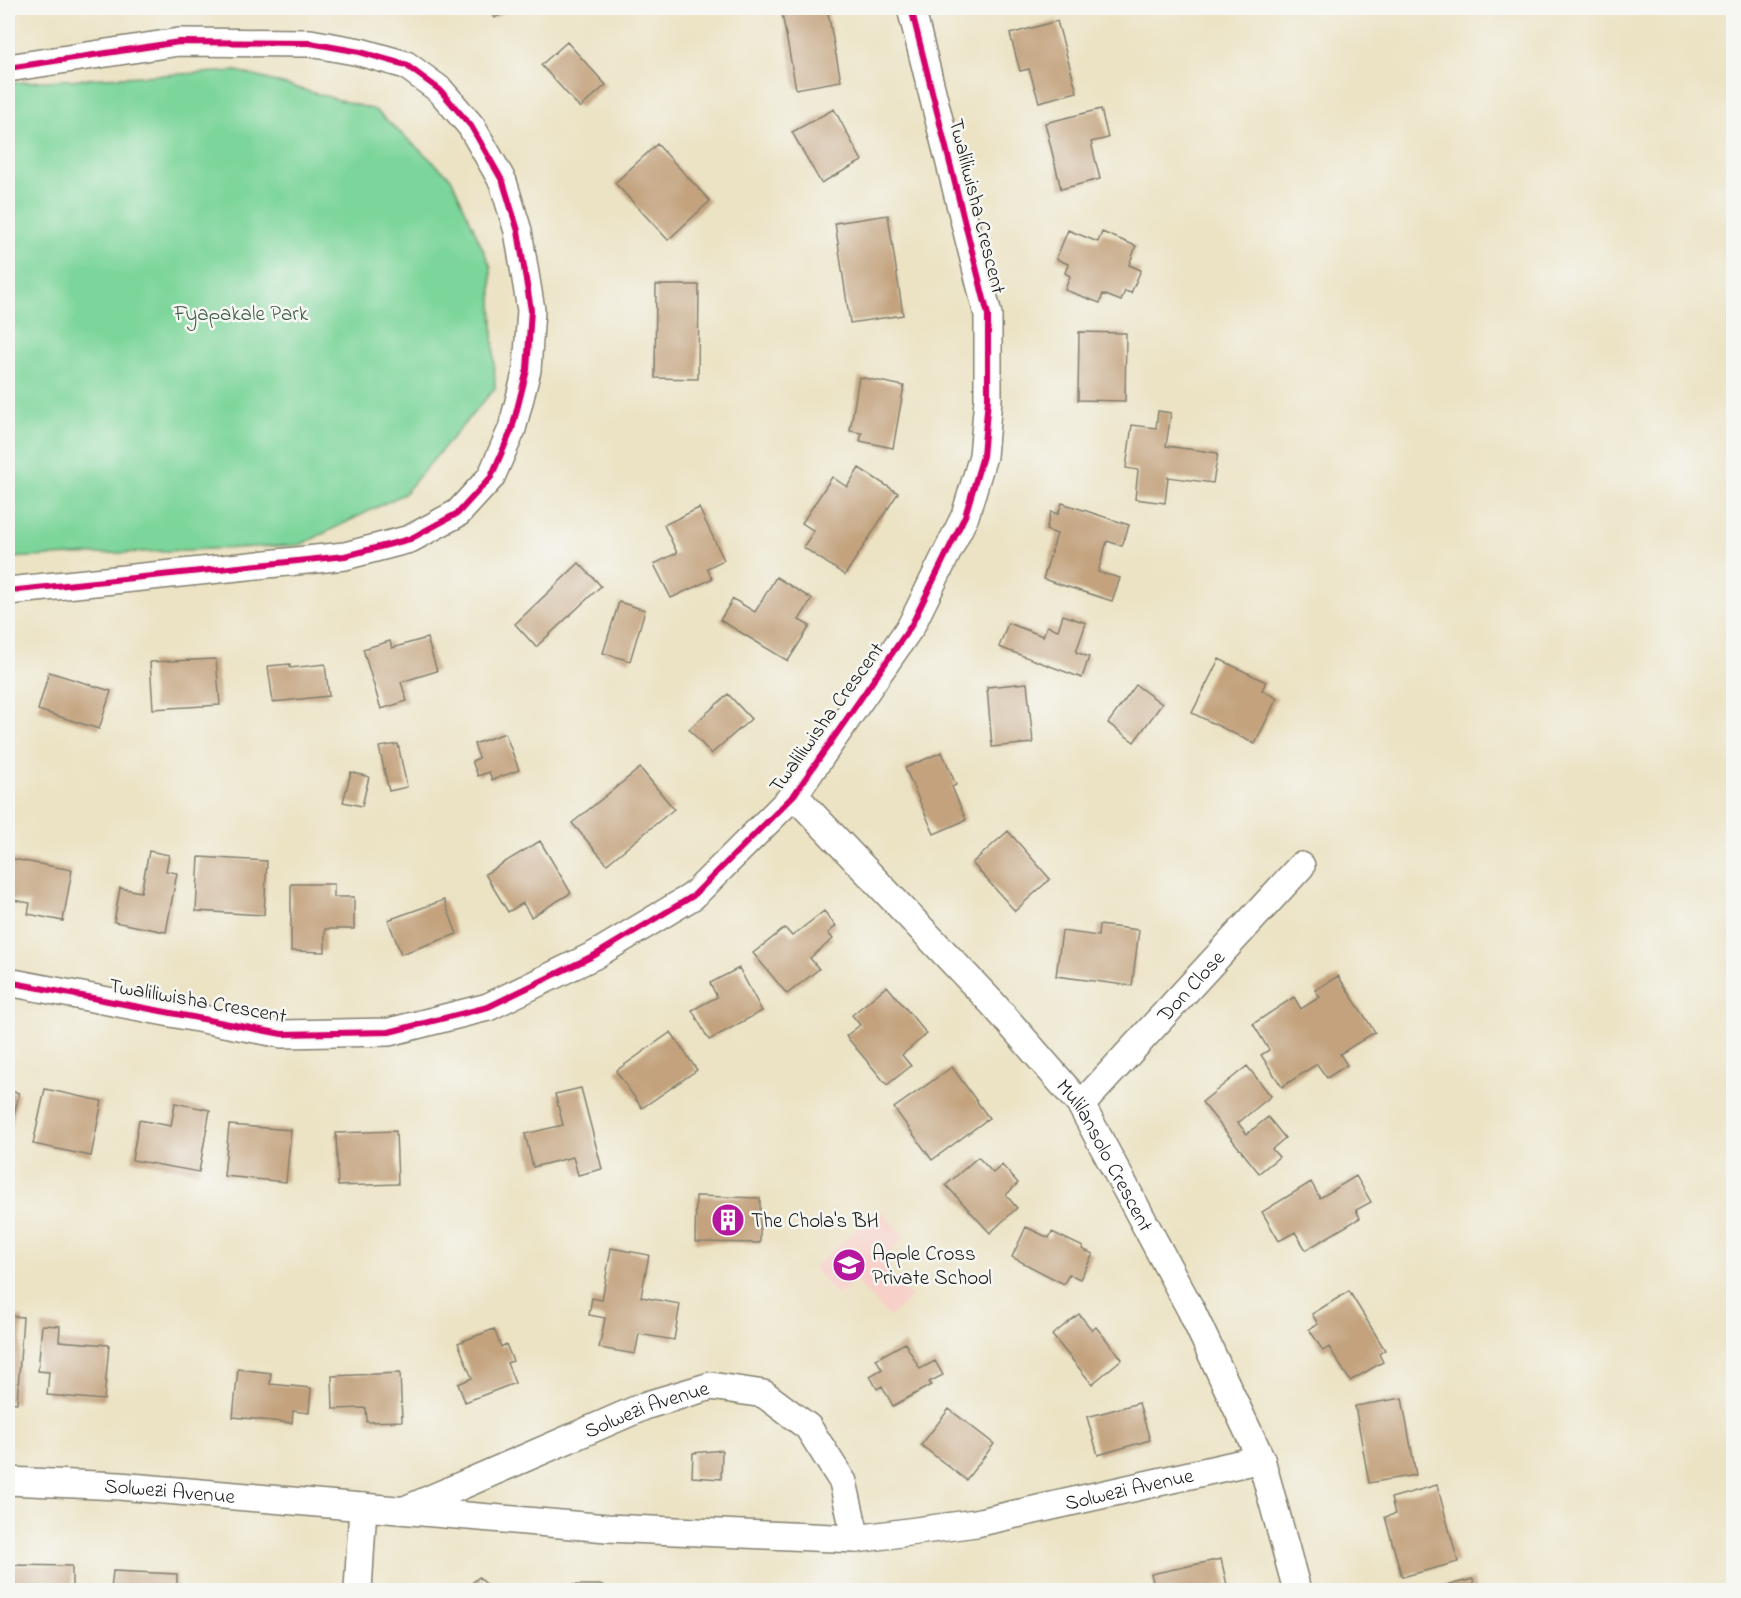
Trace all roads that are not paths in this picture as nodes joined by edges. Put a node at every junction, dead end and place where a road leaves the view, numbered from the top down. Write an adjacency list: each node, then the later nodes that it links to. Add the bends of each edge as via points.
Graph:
1 (911, 8): 4 (street, Twaliliwisha Crescent, via 988,315 983,456 966,516 911,626)
2 (8, 68): 3 (street, via 179,42 310,43 406,65 440,90 471,126 503,182 518,231 531,310 527,370 512,429 491,477 458,513 410,539 345,556)
3 (8, 591)
4 (794, 795): 6 (street, Twaliliwisha Crescent, via 693,896 595,955 488,1007 389,1032 282,1034); 7 (street, Mulilansolo Crescent, via 993,1004)
5 (1302, 866): 7 (street, Don Close)
6 (8, 982)
7 (1081, 1105): 8 (street, Mulilansolo Crescent, via 1191,1310)
8 (1261, 1459): 12 (street, Solwezi Avenue, via 976,1523); 14 (street, Mulilansolo Crescent)
9 (8, 1481): 10 (street, Solwezi Avenue, via 119,1486)
10 (363, 1507): 11 (street, Solwezi Avenue); 13 (street)
11 (404, 1510): 12 (street, Solwezi Avenue, via 607,1528); 12 (street, Solwezi Avenue, via 647,1405 711,1386 764,1394 807,1427 843,1482)
12 (856, 1539)
13 (358, 1590)
14 (1297, 1590)

